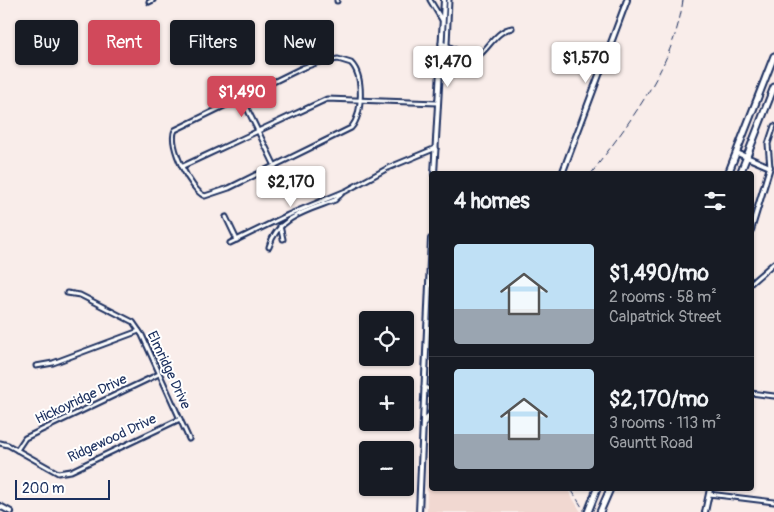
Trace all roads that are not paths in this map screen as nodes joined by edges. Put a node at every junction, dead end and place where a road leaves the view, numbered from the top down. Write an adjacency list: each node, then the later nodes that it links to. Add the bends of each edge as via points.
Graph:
1 (430, 0): 5 (street)
2 (444, 0): 5 (main road)
3 (449, 0): 8 (street)
4 (627, 0): 23 (main road)
5 (442, 20): 7 (main road)
6 (512, 28): 8 (street, via 493,38 483,54 476,57)
7 (441, 43): 8 (street); 13 (main road)
8 (447, 44)
9 (774, 56): 17 (highway)
10 (774, 87): 18 (highway)
11 (242, 98): 12 (street, via 302,68 338,60 351,63 356,68); 15 (street); 19 (street, via 173,134 172,145)
12 (359, 98): 13 (street); 15 (street, via 327,99); 20 (street, via 356,120 351,128)
13 (438, 103): 16 (main road)
14 (774, 126): 21 (street, via 768,144)
15 (258, 131): 19 (street); 20 (street)
16 (436, 148): 22 (main road); 26 (street, via 388,168)
17 (737, 153): 18 (main road); 24 (highway)
18 (747, 157): 21 (main road); 25 (highway)
19 (183, 166): 20 (street, via 195,191 205,196)
20 (275, 166)
21 (770, 167): 28 (main road)
22 (434, 171)
23 (563, 171)
24 (729, 171)
25 (741, 171)
26 (342, 193): 29 (street, via 338,198); 31 (street)
27 (226, 217): 31 (street)
28 (754, 220)
29 (280, 225): 30 (street); 33 (street)
30 (282, 239)
31 (237, 240): 32 (street)
32 (230, 243)
33 (268, 247)
34 (774, 263): 35 (street)
35 (754, 280)
36 (429, 281): 41 (main road)
37 (68, 293): 38 (street, Elmridge Drive, via 80,295 133,322)
38 (139, 331): 39 (street, via 53,363); 40 (street, Elmridge Drive)
39 (36, 366)
40 (159, 374): 46 (street, Elmridge Drive); 50 (street, Hickoyridge Drive, via 25,438)
41 (424, 387): 42 (street); 47 (main road)
42 (429, 389)
43 (754, 393): 44 (street)
44 (774, 396)
45 (429, 416): 47 (main road)
46 (180, 419): 48 (street, Elmridge Drive); 50 (street, Ridgewood Drive, via 70,471 58,473)
47 (423, 424): 59 (main road)
48 (189, 439)
49 (0, 444): 50 (street, Ridgewood Drive)
50 (17, 450)
51 (597, 491): 60 (highway)
52 (609, 491): 57 (highway)
53 (710, 491): 54 (main road)
54 (709, 494): 55 (street); 61 (main road)
55 (774, 502)
56 (0, 506): 58 (main road)
57 (601, 509)
58 (10, 512)
59 (419, 512)
60 (588, 512)
61 (705, 512)

